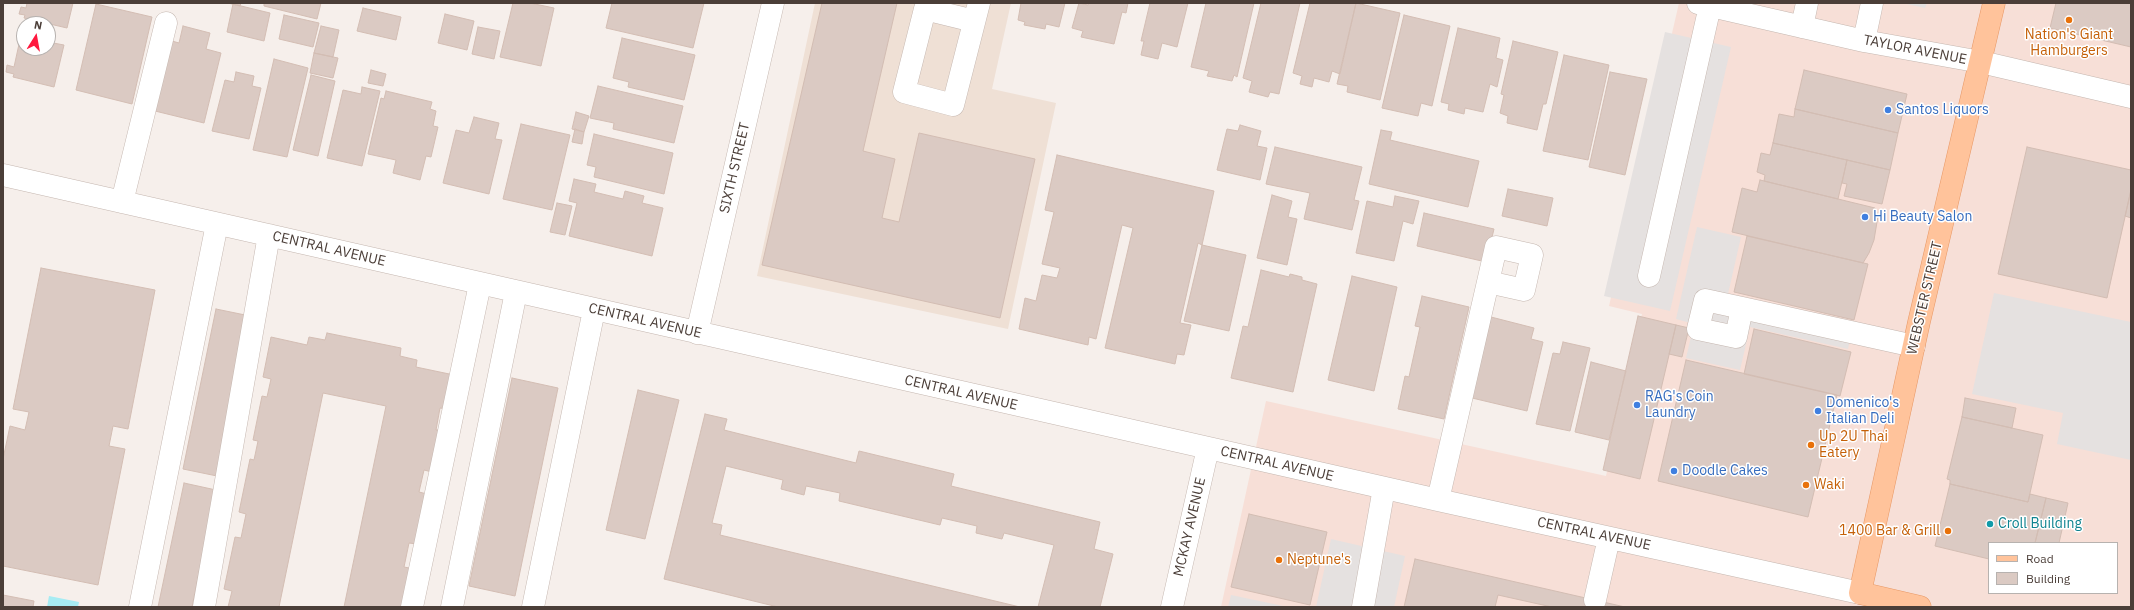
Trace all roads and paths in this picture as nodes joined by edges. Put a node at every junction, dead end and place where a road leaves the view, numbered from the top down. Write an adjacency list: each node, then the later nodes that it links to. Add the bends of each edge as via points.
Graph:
1 (773, 3): 21 (street, SIXTH STREET)
2 (1807, 3): 7 (street)
3 (1872, 3): 8 (street)
4 (1994, 3): 9 (main road, WEBSTER STREET)
5 (1704, 4): 7 (street, TAYLOR AVENUE); 15 (street)
6 (166, 24): 12 (street)
7 (1802, 26): 8 (street, TAYLOR AVENUE)
8 (1864, 41): 9 (street, TAYLOR AVENUE)
9 (1981, 62): 10 (street, TAYLOR AVENUE); 22 (main road, WEBSTER STREET)
10 (2131, 97)
11 (3, 175): 12 (street, CENTRAL AVENUE)
12 (122, 202): 13 (street, CENTRAL AVENUE)
13 (217, 224): 14 (street, CENTRAL AVENUE); 29 (street)
14 (269, 235): 17 (street, CENTRAL AVENUE); 30 (street)
15 (1649, 276)
16 (1488, 282): 25 (street)
17 (480, 284): 18 (street, CENTRAL AVENUE); 31 (street)
18 (516, 292): 20 (street, CENTRAL AVENUE); 32 (street)
19 (1742, 308): 22 (street)
20 (594, 310): 21 (street, CENTRAL AVENUE); 33 (street)
21 (697, 334): 23 (street, CENTRAL AVENUE)
22 (1914, 346): 28 (main road, WEBSTER STREET)
23 (1208, 448): 24 (street, CENTRAL AVENUE); 34 (street, MCKAY AVENUE)
24 (1384, 488): 25 (street, CENTRAL AVENUE); 35 (street)
25 (1438, 500): 26 (street, CENTRAL AVENUE)
26 (1609, 538): 27 (street); 28 (street, CENTRAL AVENUE)
27 (1595, 600)
28 (1857, 602): 36 (main road, CENTRAL AVENUE)
29 (140, 607)
30 (204, 607)
31 (412, 607)
32 (452, 607)
33 (533, 607)
34 (1172, 607)
35 (1363, 607)
36 (1920, 607)

